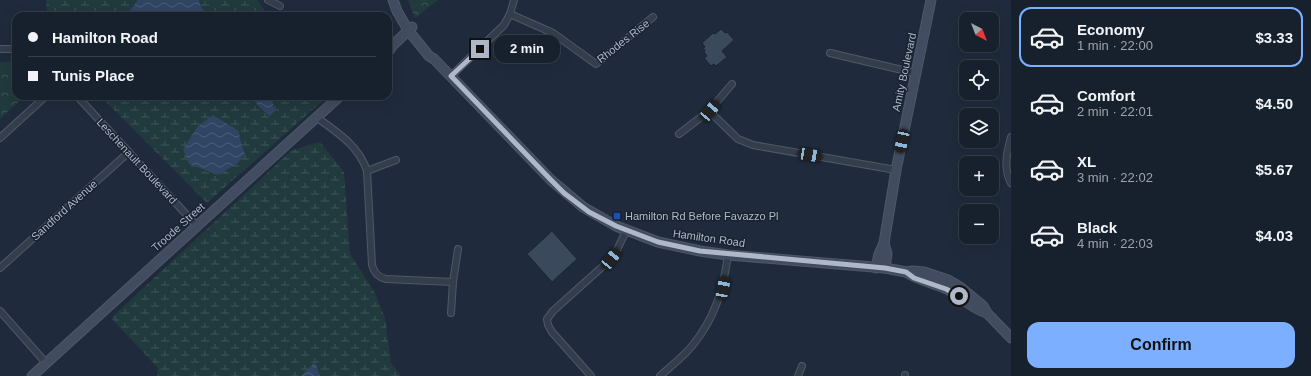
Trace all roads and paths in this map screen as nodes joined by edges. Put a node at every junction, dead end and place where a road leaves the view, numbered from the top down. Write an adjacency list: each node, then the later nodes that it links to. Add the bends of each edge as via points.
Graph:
1 (268, 0): 5 (street)
2 (514, 0): 6 (street)
3 (931, 0): 13 (main road, Amity Boulevard)
4 (394, 2): 8 (main road, Hamilton Road, via 397,11)
5 (280, 6)
6 (510, 14): 7 (street, Rhodes Rise, via 553,32 596,64); 14 (street, via 496,34)
7 (653, 17)
8 (412, 31): 9 (main road); 14 (main road, Hamilton Road, via 433,52 434,58)
9 (392, 46)
10 (0, 49): 11 (street)
11 (12, 49)
12 (830, 53): 13 (street)
13 (915, 73): 26 (main road, Amity Boulevard)
14 (451, 76): 30 (main road, Hamilton Road, via 564,193 599,218)
15 (732, 84): 19 (street)
16 (42, 100): 23 (street)
17 (81, 100): 24 (street, Leschenault Boulevard)
18 (335, 100): 20 (main road, Troode Street)
19 (710, 111): 21 (street); 26 (street, via 738,139 753,145)
20 (316, 117): 27 (street, via 350,144 364,162); 29 (main road, Troode Street)
21 (679, 134)
22 (1011, 137): 28 (street, via 1006,164)
23 (0, 138)
24 (129, 152): 29 (street, Leschenault Boulevard); 33 (street, Sandford Avenue)
25 (396, 160): 27 (street)
26 (896, 170): 34 (main road, Amity Boulevard, via 884,243 879,254)
27 (367, 171): 35 (street, via 372,265 376,274 386,279)
28 (1011, 183)
29 (197, 226): 39 (main road, Troode Street)
30 (626, 231): 32 (main road, Hamilton Road, via 658,242); 42 (street, via 611,259 547,319 552,332)
31 (458, 248): 35 (street)
32 (728, 254): 34 (main road, Hamilton Road); 43 (street, via 723,288 710,320 691,347)
33 (0, 268)
34 (881, 268): 38 (main road, Hamilton Road, via 924,272 946,284 960,287 983,306)
35 (453, 282): 37 (street)
36 (0, 312): 39 (street)
37 (451, 313)
38 (1011, 338)
39 (46, 363): 41 (main road, Troode Street)
40 (802, 366): 44 (street)
41 (32, 376)
42 (591, 376)
43 (660, 376)
44 (798, 376)

